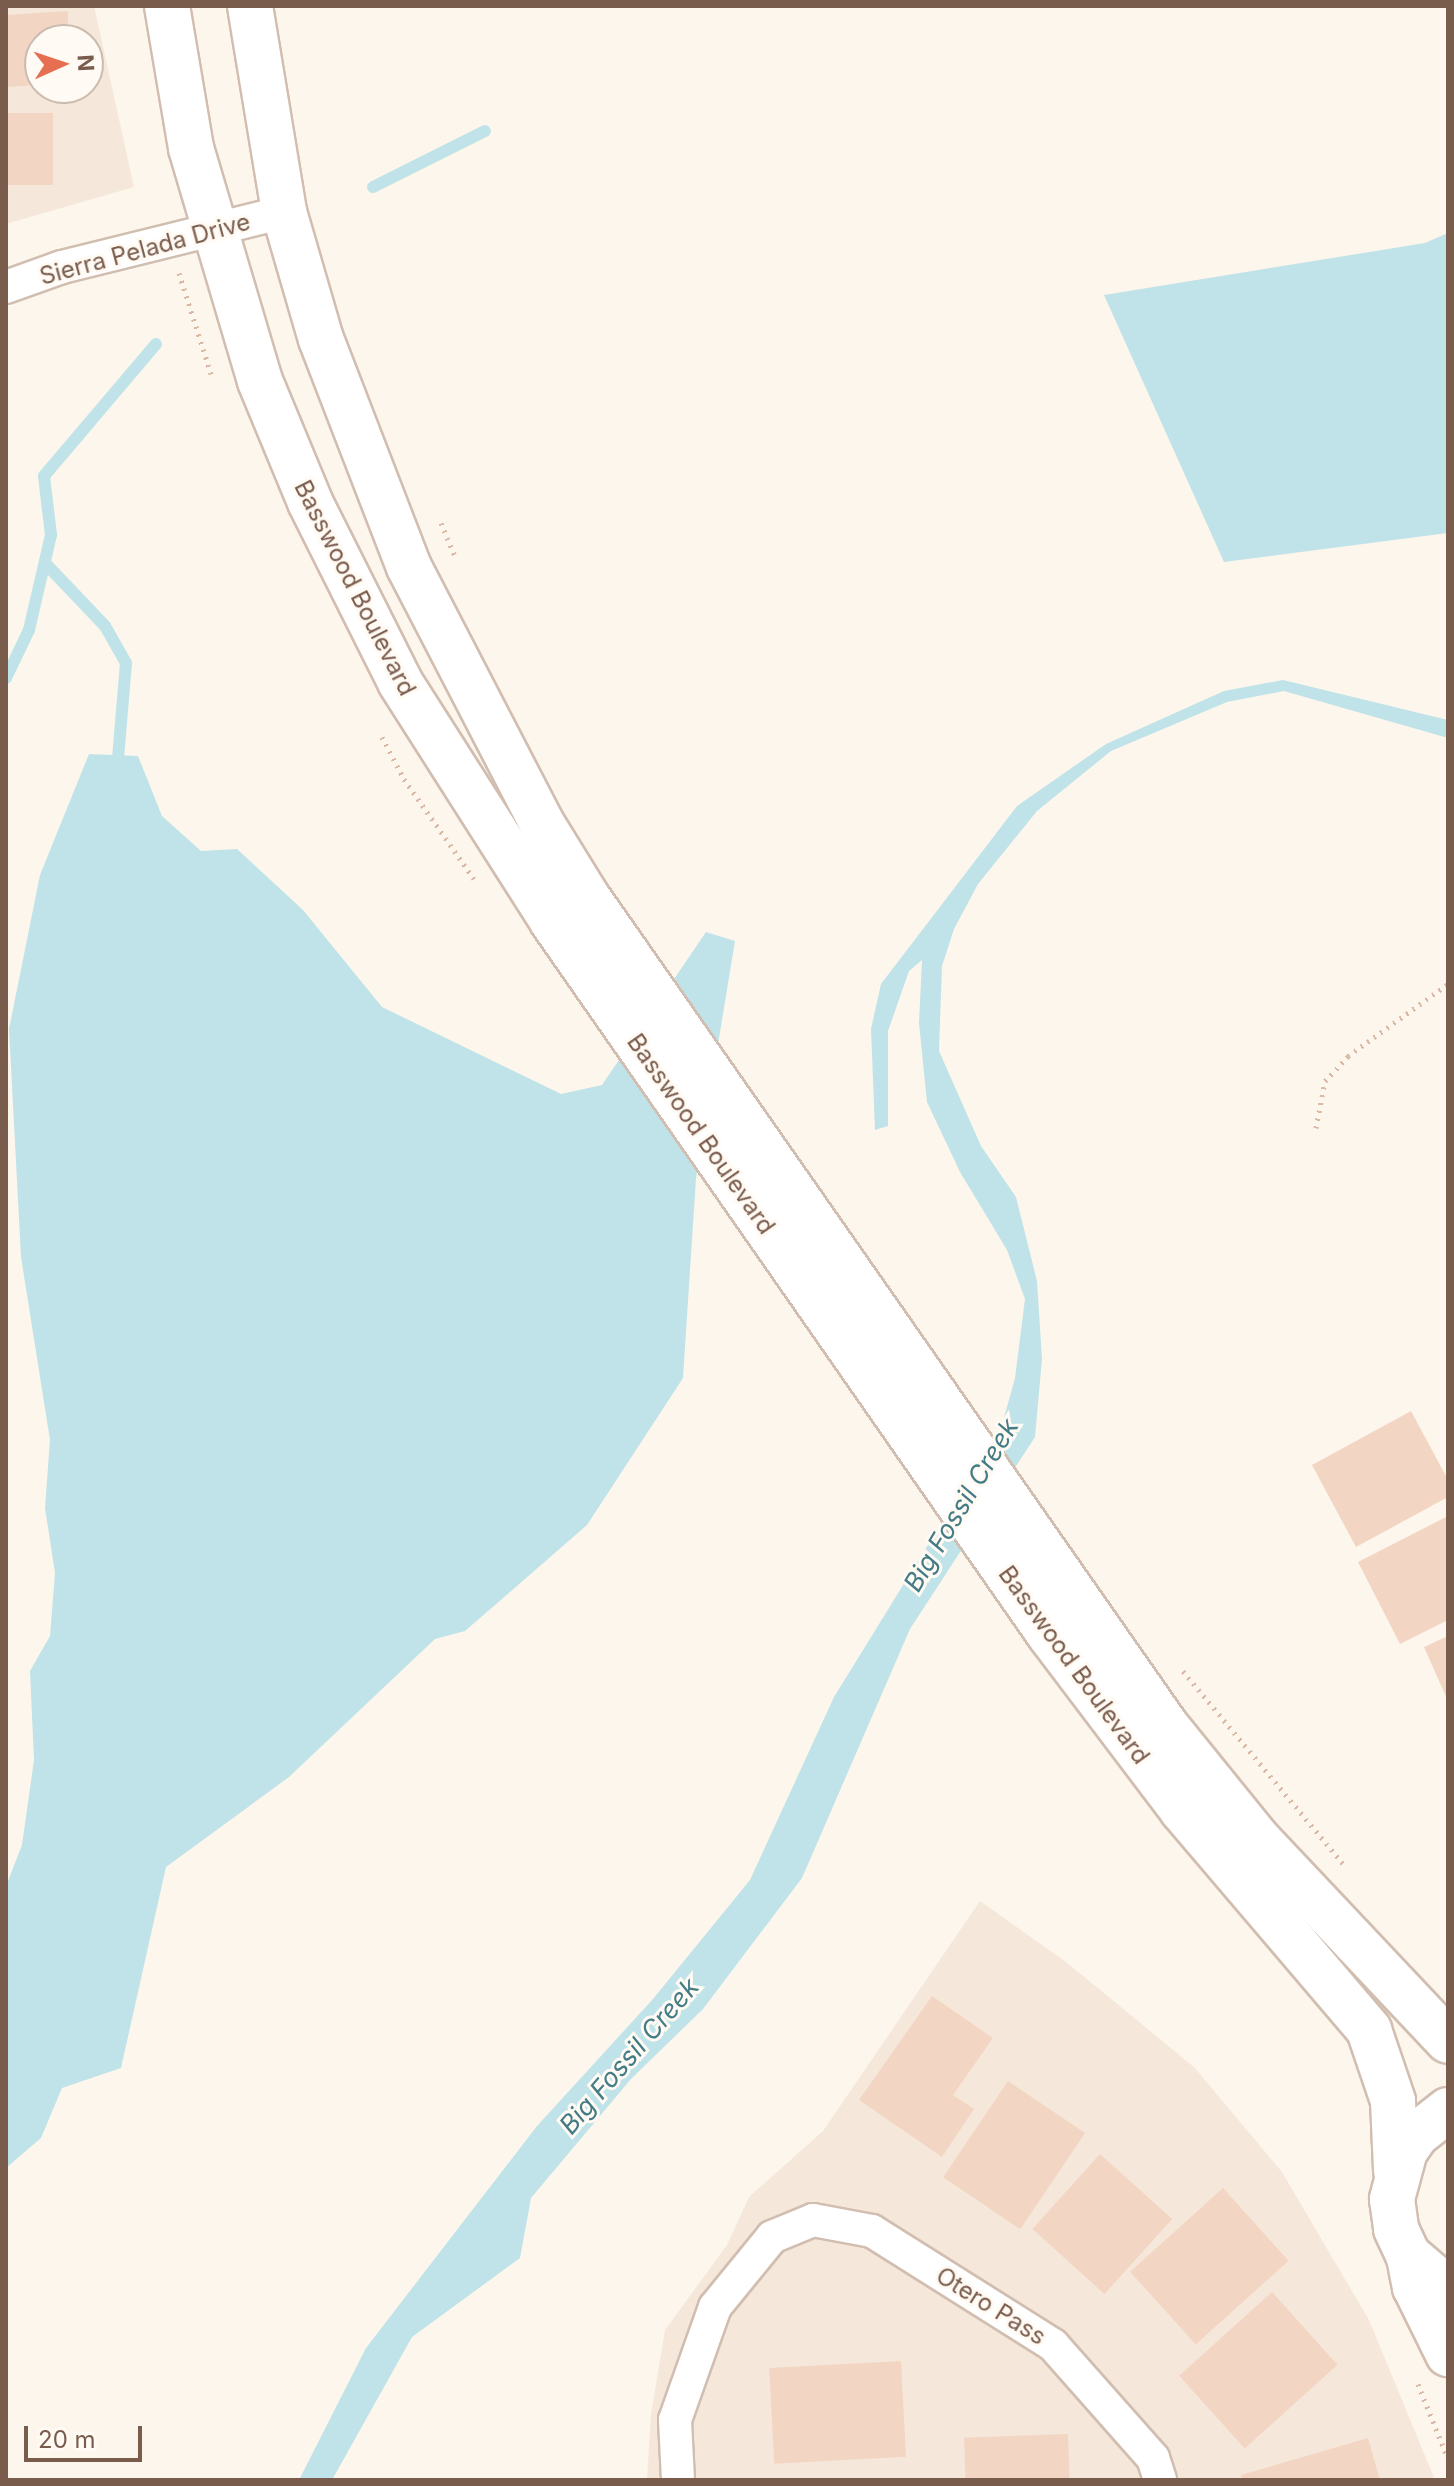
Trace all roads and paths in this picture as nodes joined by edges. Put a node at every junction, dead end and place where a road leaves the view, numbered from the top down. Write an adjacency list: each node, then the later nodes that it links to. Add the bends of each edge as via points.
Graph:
1 (167, 6): 4 (main road, Basswood Boulevard, via 191,148)
2 (250, 6): 3 (main road, Basswood Boulevard)
3 (284, 212): 4 (street, Sierra Pelada Drive); 12 (main road, Basswood Boulevard, via 321,339 409,567 493,737 588,898 1071,1595 1256,1837)
4 (214, 230): 5 (street, Sierra Pelada Drive, via 62,267); 14 (main road, Basswood Boulevard, via 282,439 368,623 436,741 552,921 1049,1634 1182,1810 1369,2030 1393,2101)
5 (6, 287)
6 (435, 510): 7 (path)
7 (459, 568)
8 (1448, 984): 9 (path, via 1348,1056 1325,1081)
9 (1316, 1128)
10 (1178, 1664): 11 (path)
11 (1348, 1869)
12 (1448, 2041)
13 (1448, 2110): 14 (main road, via 1417,2134)
14 (1396, 2171): 15 (main road, Basswood Boulevard, via 1396,2229)
15 (1408, 2255): 16 (main road); 17 (main road)
16 (1448, 2289)
17 (1431, 2365): 18 (path)
18 (1448, 2459)
19 (678, 2480): 20 (street, Otero Pass, via 675,2420 715,2307 772,2237 813,2220 872,2231 1053,2345 1153,2458)
20 (1160, 2480)

